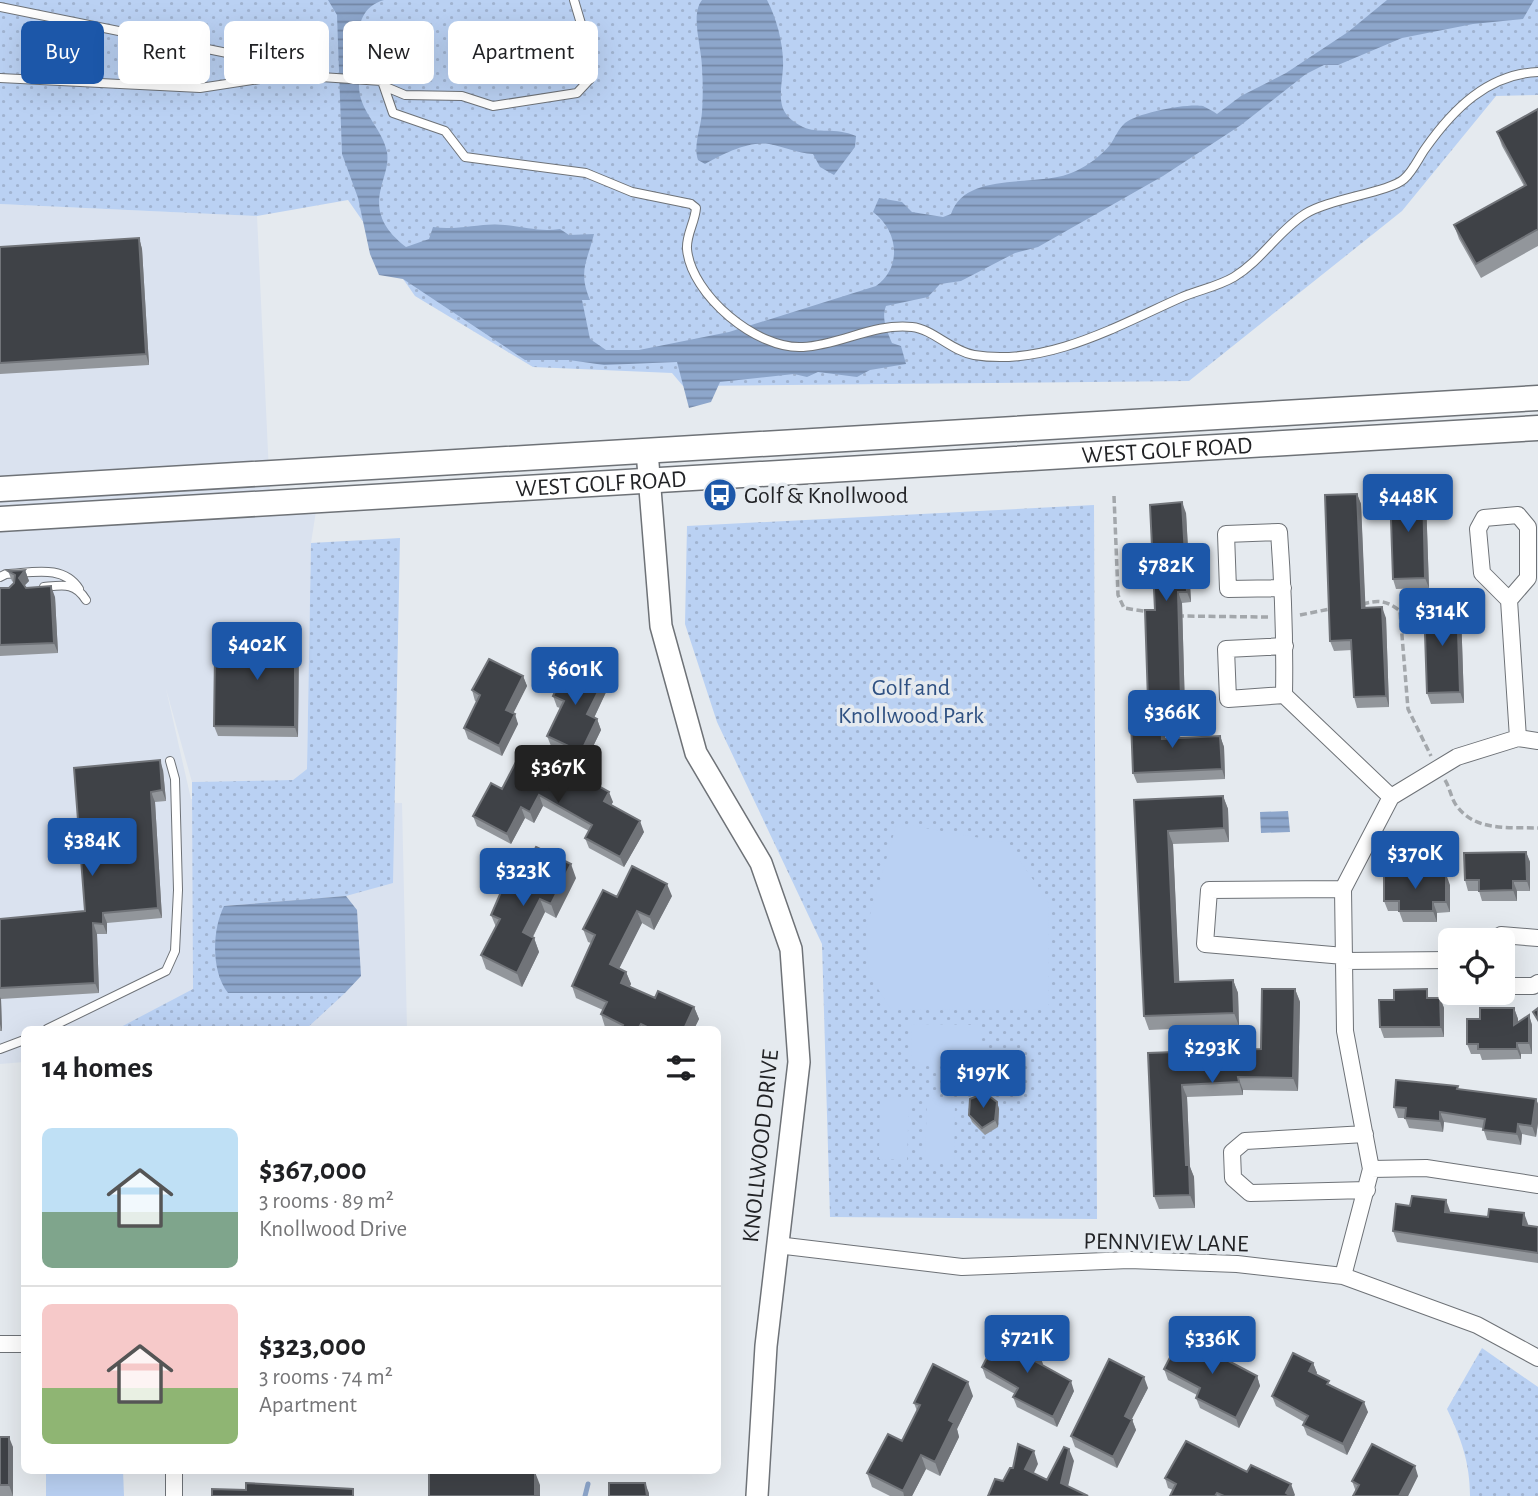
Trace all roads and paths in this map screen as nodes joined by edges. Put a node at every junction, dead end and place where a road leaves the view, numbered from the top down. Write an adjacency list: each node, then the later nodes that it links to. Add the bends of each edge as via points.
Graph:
1 (574, 0): 7 (lane, via 590,79 577,93 493,106 462,96 405,95)
2 (0, 7): 3 (lane)
3 (224, 52)
4 (1538, 72): 7 (lane, via 1498,79 1476,93 1431,141 1402,181 1305,214 1234,276 1056,350 977,355 961,352 914,327 860,332 802,348 781,345 747,328 706,295 690,267 686,247 695,215 691,204 632,192 586,173 465,157 445,131 394,113)
5 (0, 78): 6 (lane, via 200,88)
6 (228, 84)
7 (384, 84)
8 (1538, 398): 10 (main road, WEST GOLF ROAD)
9 (1538, 428): 11 (main road, WEST GOLF ROAD)
10 (647, 451): 11 (street, KNOLLWOOD DRIVE); 12 (main road, WEST GOLF ROAD)
11 (650, 482): 14 (main road, WEST GOLF ROAD); 48 (street, KNOLLWOOD DRIVE, via 661,626 696,753 761,863 791,949 799,1062)
12 (0, 489)
13 (1114, 496): 23 (path, via 1118,595 1124,608)
14 (0, 519)
15 (0, 577): 18 (lane, via 58,572 72,578)
16 (29, 588): 18 (lane, via 69,585)
17 (1283, 588): 17 (street, via 1279,531 1226,534 1228,589); 25 (street)
18 (79, 589): 19 (lane)
19 (86, 600)
20 (1509, 600): 20 (street, via 1528,578 1528,527 1518,516 1484,518 1478,529 1482,573); 28 (street)
21 (1355, 605): 31 (path, via 1378,600 1400,611 1408,709)
22 (1331, 609): 25 (path)
23 (1153, 613)
24 (1167, 615): 25 (path)
25 (1285, 617): 26 (street)
26 (1285, 646): 27 (street); 27 (street, via 1226,649 1228,699)
27 (1284, 695): 32 (street)
28 (1518, 738): 29 (street); 31 (street, via 1457,757)
29 (1538, 741)
30 (170, 761): 41 (lane, via 175,779 178,890 175,951 166,971)
31 (1437, 769): 32 (street); 33 (path, via 1456,805 1473,822)
32 (1391, 797): 34 (street)
33 (1538, 828)
34 (1343, 888): 37 (street); 37 (street, via 1209,890 1205,944)
35 (1515, 936): 36 (street)
36 (1538, 937)
37 (1344, 958): 38 (street); 44 (street, via 1345,1031)
38 (1438, 960)
39 (1538, 983): 40 (street)
40 (1515, 986)
41 (53, 1026)
42 (21, 1041): 43 (lane)
43 (0, 1049)
44 (1365, 1134): 45 (street); 47 (street, via 1245,1140 1233,1152 1233,1178 1250,1193)
45 (1371, 1169): 46 (street, via 1426,1168); 47 (street)
46 (1538, 1185)
47 (1367, 1190): 49 (street)
48 (777, 1245): 49 (street, PENNVIEW LANE, via 962,1266 1129,1260 1237,1264); 55 (street, KNOLLWOOD DRIVE)
49 (1343, 1276): 52 (street, PENNVIEW LANE, via 1477,1325)
50 (21, 1343): 51 (street)
51 (0, 1344)
52 (1538, 1358)
53 (174, 1474): 54 (street)
54 (174, 1496)
55 (757, 1496)

